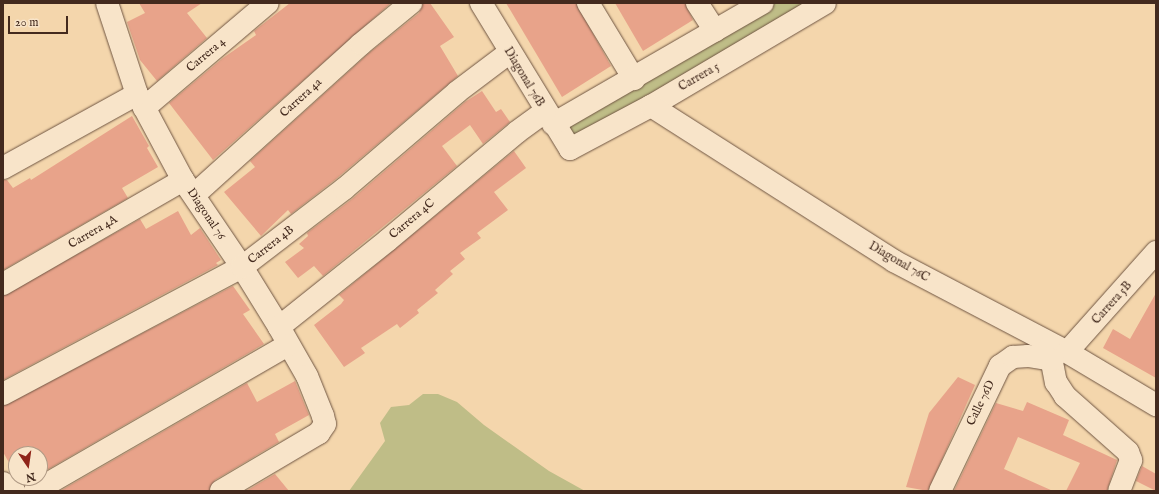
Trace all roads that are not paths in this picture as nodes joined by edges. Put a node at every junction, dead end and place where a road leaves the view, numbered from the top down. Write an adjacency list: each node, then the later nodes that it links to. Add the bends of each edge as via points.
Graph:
1 (268, 3): 12 (street, Carrera 4)
2 (411, 3): 17 (street, Carrera 4a)
3 (481, 3): 10 (street, Diagonal 76B)
4 (588, 3): 11 (street)
5 (697, 3): 9 (street)
6 (763, 3): 9 (street)
7 (825, 3): 13 (street, Carrera 5)
8 (112, 5): 12 (street, Diagonal 76)
9 (715, 31): 11 (street)
10 (510, 52): 14 (street, Diagonal 76B); 19 (street, Carrera 4B, via 457,92 344,189)
11 (634, 79): 14 (street)
12 (140, 101): 16 (street, Carrera 4); 17 (street, Diagonal 76)
13 (651, 106): 15 (street, Carrera 5); 22 (street, Diagonal 76C, via 894,261)
14 (549, 118): 15 (street, Diagonal 76B); 21 (street, Carrera 4C, via 516,132 388,240)
15 (570, 149)
16 (3, 168)
17 (188, 188): 19 (street, Diagonal 76); 20 (street, Carrera 4A)
18 (1156, 252): 22 (street, Carrera 5B)
19 (242, 267): 21 (street, Diagonal 76); 23 (street, Carrera 4B)
20 (3, 284)
21 (283, 336): 27 (street, Carrera 4C); 28 (street, Diagonal 76, via 307,376 325,424 319,433)
22 (1056, 352): 24 (street, Diagonal 76C); 29 (street, Calle 76D, via 1013,357 1000,366); 30 (street, via 1056,382 1065,396 1128,452 1131,460)
23 (3, 394)
24 (1156, 405)
25 (3, 483): 26 (street)
26 (14, 491)
27 (35, 491)
28 (221, 491)
29 (940, 491)
30 (1119, 491)

